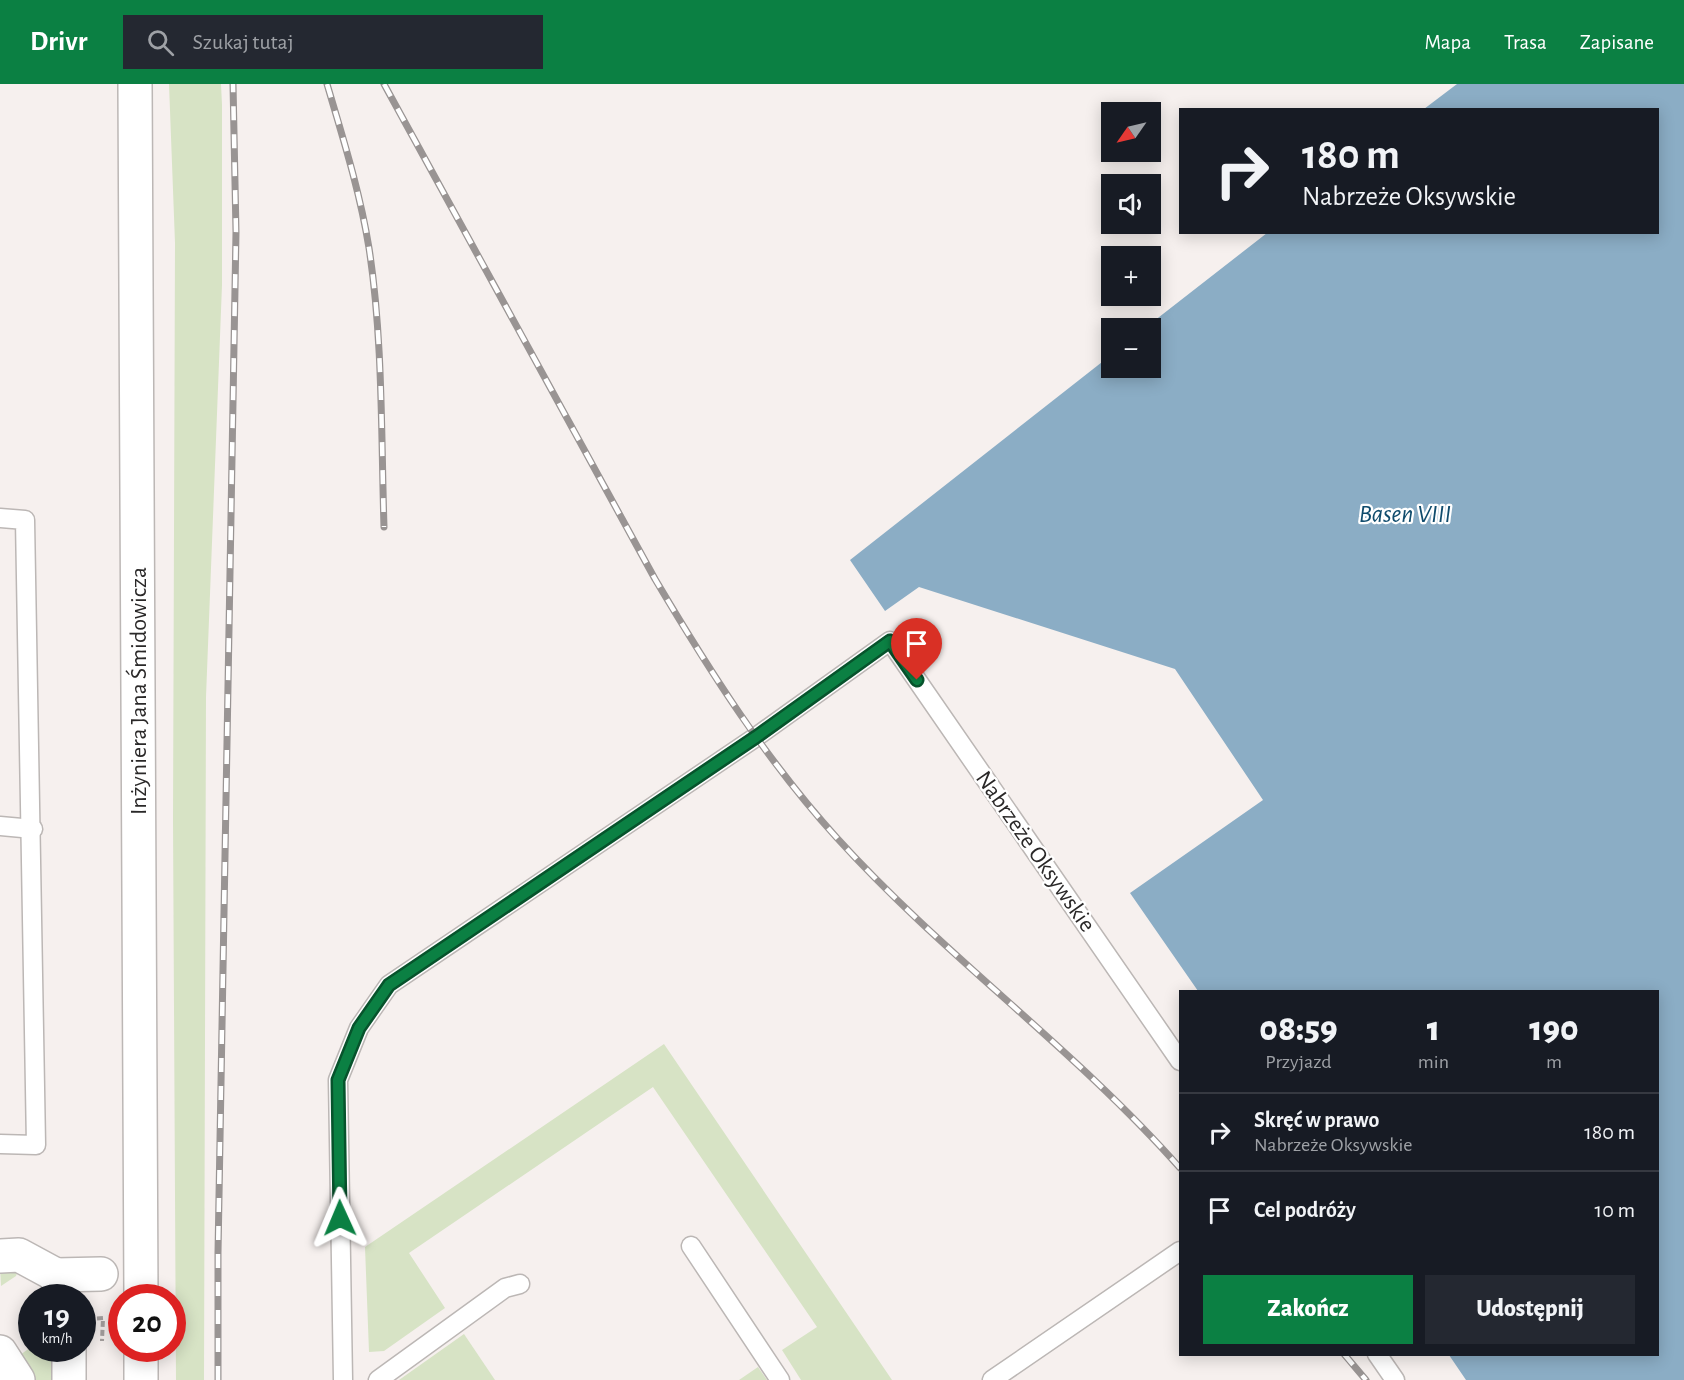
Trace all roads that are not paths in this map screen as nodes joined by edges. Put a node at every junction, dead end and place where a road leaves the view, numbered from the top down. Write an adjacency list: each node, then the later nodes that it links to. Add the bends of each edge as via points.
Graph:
1 (135, 84): 13 (street, Inżyniera Jana Śmidowicza)
2 (0, 518): 4 (lane, via 26,520)
3 (0, 826): 4 (lane)
4 (33, 828): 6 (lane, via 36,1145)
5 (1179, 1060): 22 (lane, Nabrzeże Oksywskie, via 890,641 756,737 389,985 359,1028 338,1080)
6 (0, 1144)
7 (691, 1246): 24 (lane)
8 (1179, 1252): 25 (lane)
9 (0, 1256): 11 (street, via 19,1255)
10 (102, 1274): 12 (street)
11 (56, 1284)
12 (66, 1284)
13 (141, 1284)
14 (520, 1284): 23 (lane, via 505,1288)
15 (0, 1352): 19 (street)
16 (1378, 1356): 26 (lane)
17 (69, 1362): 20 (street)
18 (141, 1362): 21 (street)
19 (18, 1380)
20 (69, 1380)
21 (141, 1380)
22 (343, 1380)
23 (378, 1380)
24 (780, 1380)
25 (992, 1380)
26 (1395, 1380)

